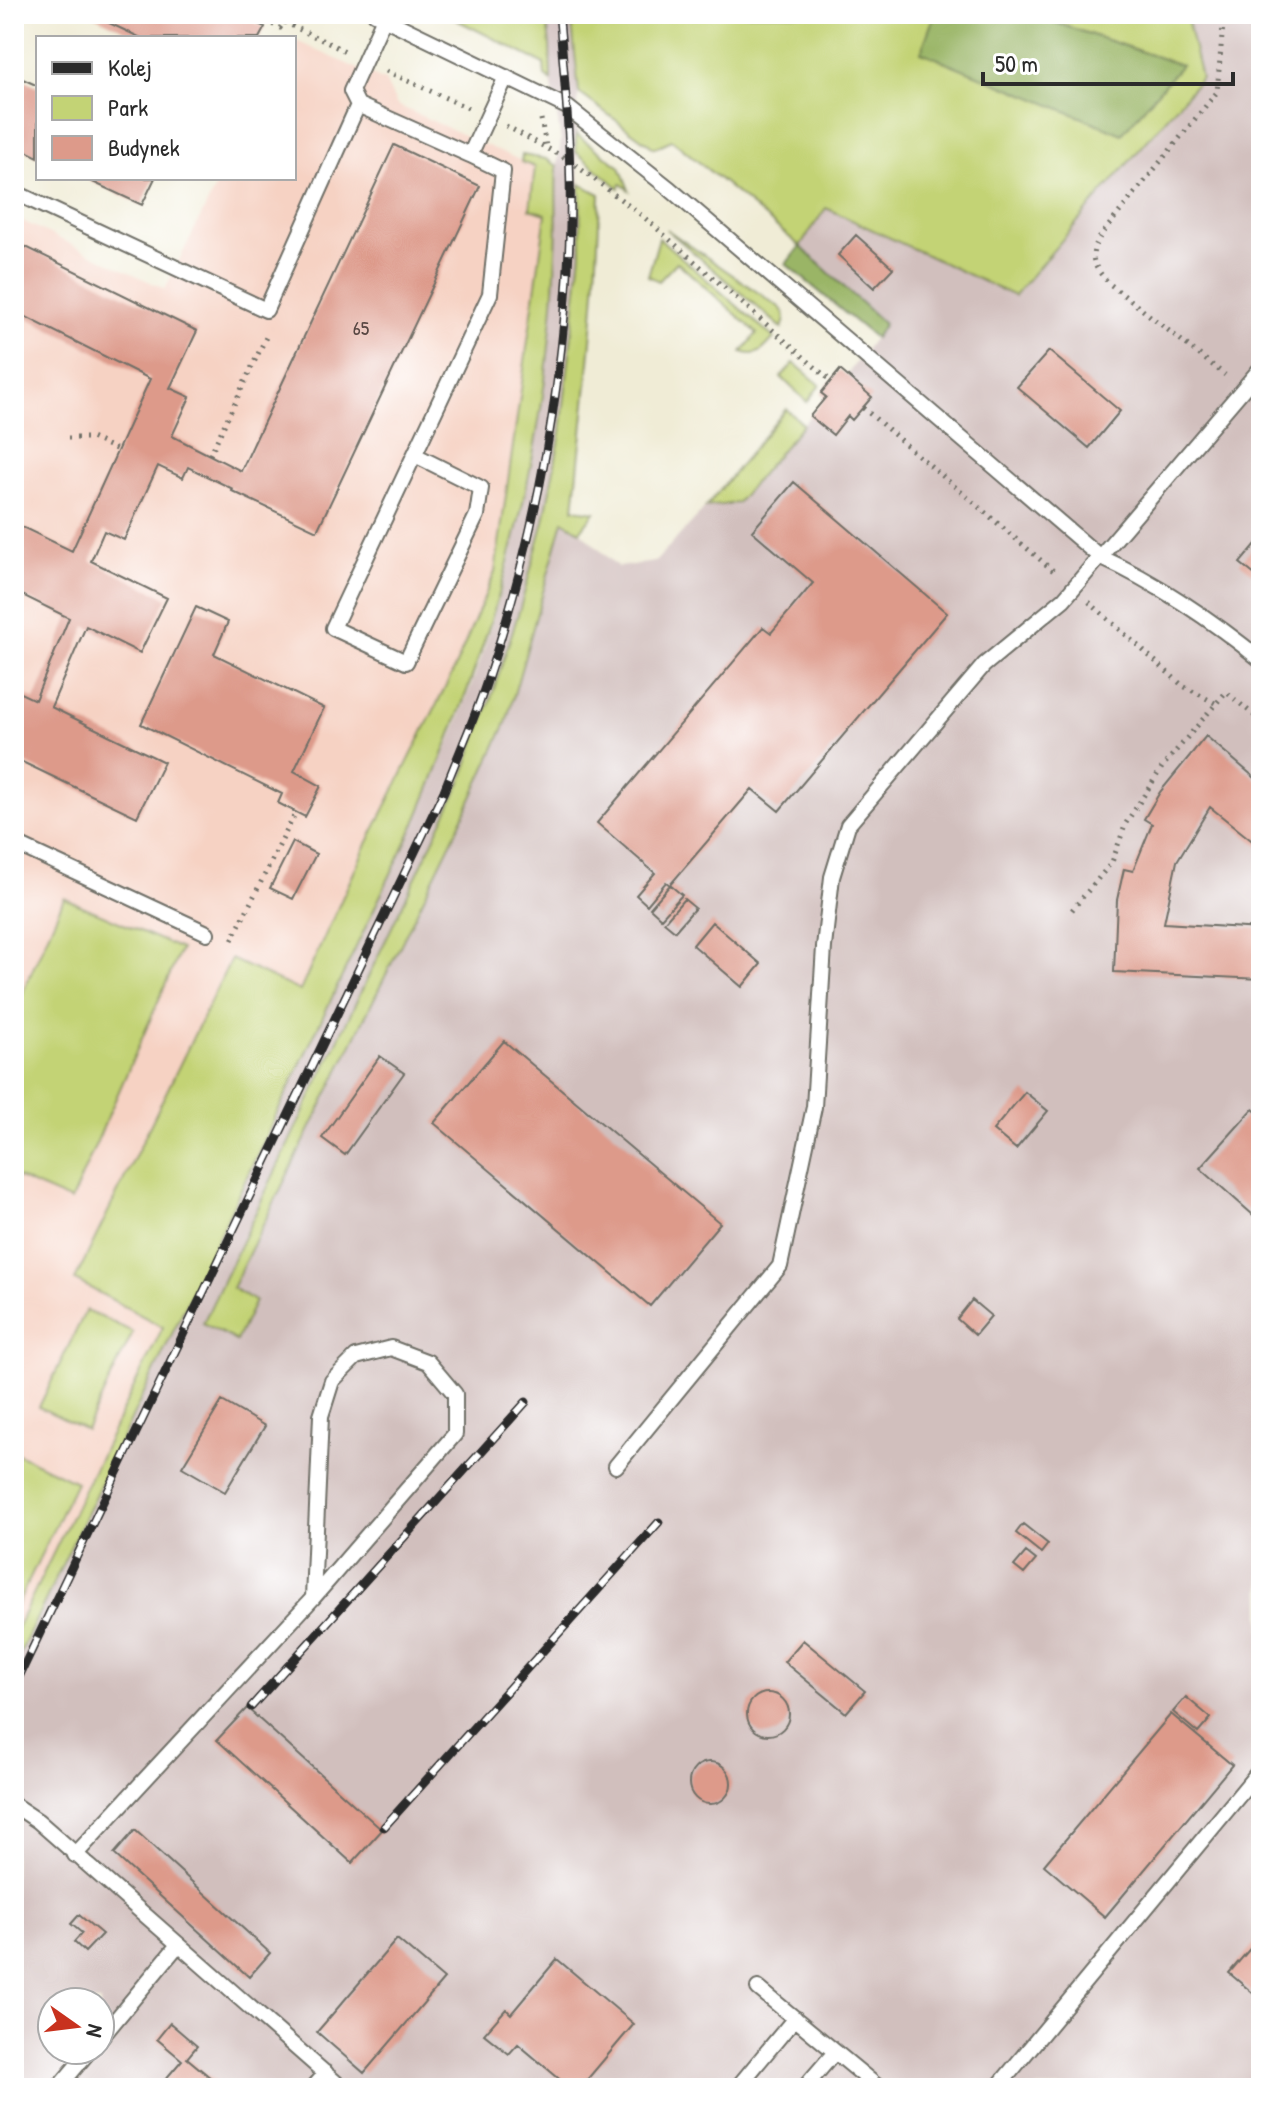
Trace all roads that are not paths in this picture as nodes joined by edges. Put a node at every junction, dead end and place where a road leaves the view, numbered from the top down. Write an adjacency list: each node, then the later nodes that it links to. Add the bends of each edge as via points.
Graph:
1 (379, 16): 2 (lane); 3 (lane, via 351,91)
2 (506, 77): 4 (lane); 8 (lane, via 567,107 670,189)
3 (358, 105): 4 (lane); 5 (lane, via 266,310)
4 (470, 155): 7 (lane, via 503,171 490,294)
5 (14, 192)
6 (1261, 368): 8 (lane)
7 (415, 455): 7 (lane, via 333,628 406,662 477,515 481,488)
8 (1100, 557): 9 (lane, via 1163,592); 12 (lane, via 1064,599 984,665 848,825 832,877 814,1107 780,1266)
9 (1261, 660)
10 (14, 843): 11 (lane)
11 (207, 933)
12 (616, 1466)
13 (313, 1598): 13 (lane, via 321,1416 332,1381 356,1357 391,1348 428,1362 455,1394 455,1434); 16 (lane)
14 (1261, 1769): 30 (lane)
15 (14, 1805): 16 (lane)
16 (75, 1855): 17 (lane)
17 (177, 1946): 20 (lane); 23 (lane)
18 (758, 1988): 19 (lane)
19 (795, 2018): 21 (lane); 27 (lane)
20 (116, 2020)
21 (835, 2052): 28 (lane); 29 (lane)
22 (77, 2066): 24 (lane)
23 (326, 2073): 25 (lane); 26 (lane)
24 (58, 2088)
25 (313, 2088)
26 (342, 2088)
27 (737, 2088)
28 (804, 2088)
29 (879, 2088)
30 (997, 2088)

